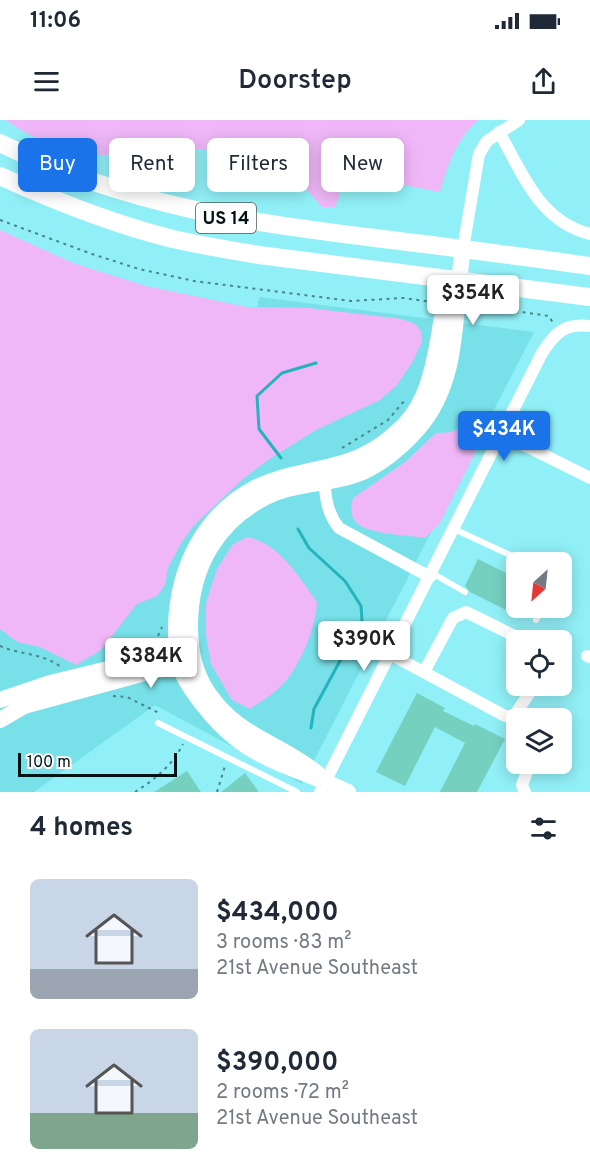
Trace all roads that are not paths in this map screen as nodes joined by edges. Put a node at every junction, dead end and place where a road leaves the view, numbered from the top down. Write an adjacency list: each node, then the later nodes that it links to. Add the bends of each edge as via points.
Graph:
1 (519, 120): 2 (street)
2 (499, 132): 5 (street, via 549,213 562,224); 6 (street, via 479,154)
3 (0, 143): 6 (main road, US 14, via 122,193 178,208 282,227)
4 (0, 176): 8 (main road, US 14, via 90,214 171,238 259,255)
5 (590, 234)
6 (463, 249): 7 (main road, US 14); 8 (street)
7 (590, 266)
8 (458, 281): 9 (main road, US 14); 12 (street, via 451,312 454,343 445,383 417,431 382,461 355,475)
9 (590, 297)
10 (590, 326): 11 (street, via 571,326 558,332 542,353)
11 (502, 434): 13 (street); 14 (street)
12 (324, 474): 16 (street, via 327,508 339,528); 20 (street, via 283,476 257,488 237,499 206,531 192,552 181,585 177,618)
13 (590, 478)
14 (454, 529): 15 (lane); 16 (street)
15 (506, 553)
16 (431, 575): 17 (lane); 19 (street)
17 (465, 592)
18 (506, 632): 21 (street, via 466,612 453,618)
19 (390, 654): 21 (street); 27 (street)
20 (185, 658): 23 (street, via 69,678); 24 (street, via 24,706); 27 (street, via 214,702 232,720 302,761)
21 (424, 672): 22 (street, via 505,716 514,716)
22 (527, 696)
23 (0, 700)
24 (0, 720)
25 (158, 723): 28 (lane)
26 (526, 774): 30 (street, via 522,785)
27 (323, 786): 29 (street)
28 (297, 792)
29 (348, 792)
30 (525, 792)

